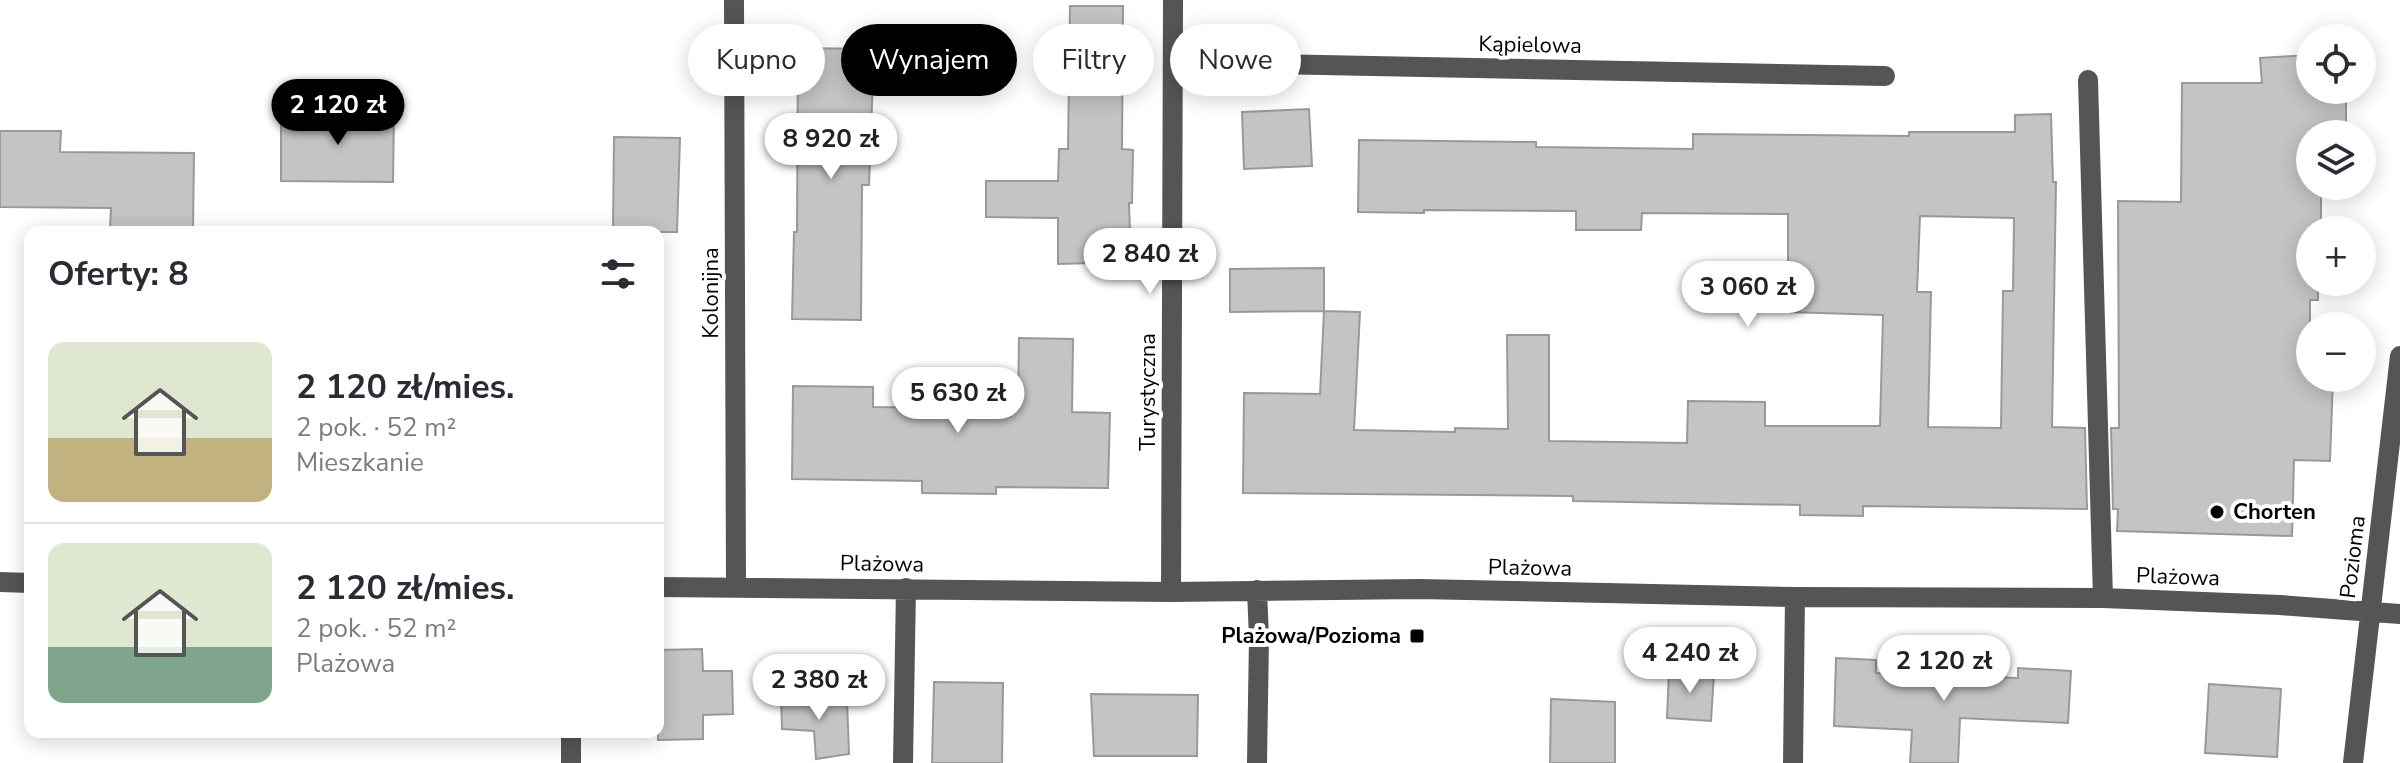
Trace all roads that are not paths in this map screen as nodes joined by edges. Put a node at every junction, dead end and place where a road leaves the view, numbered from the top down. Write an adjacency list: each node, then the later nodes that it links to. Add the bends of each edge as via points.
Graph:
1 (734, 0): 11 (street, Kolonijna)
2 (1173, 0): 3 (street, Turystyczna)
3 (1173, 24)
4 (1301, 65): 5 (street, Kąpielowa)
5 (1885, 76)
6 (2088, 80): 17 (street)
7 (1173, 96): 15 (street, Turystyczna)
8 (2400, 356): 18 (street, Pozioma)
9 (0, 582): 10 (street)
10 (24, 583)
11 (736, 586): 12 (street, Plażowa); 13 (street, Plażowa)
12 (664, 587)
13 (906, 588): 15 (street, Plażowa); 22 (street)
14 (1257, 590): 15 (street, Plażowa); 16 (street, Plażowa); 23 (street)
15 (1171, 592)
16 (1795, 597): 17 (street, Plażowa); 24 (street)
17 (2103, 598): 18 (street, Plażowa)
18 (2371, 611): 19 (street, Plażowa); 25 (street, Pozioma)
19 (2400, 614)
20 (571, 738): 21 (street)
21 (571, 763)
22 (903, 763)
23 (1257, 763)
24 (1793, 763)
25 (2353, 763)

